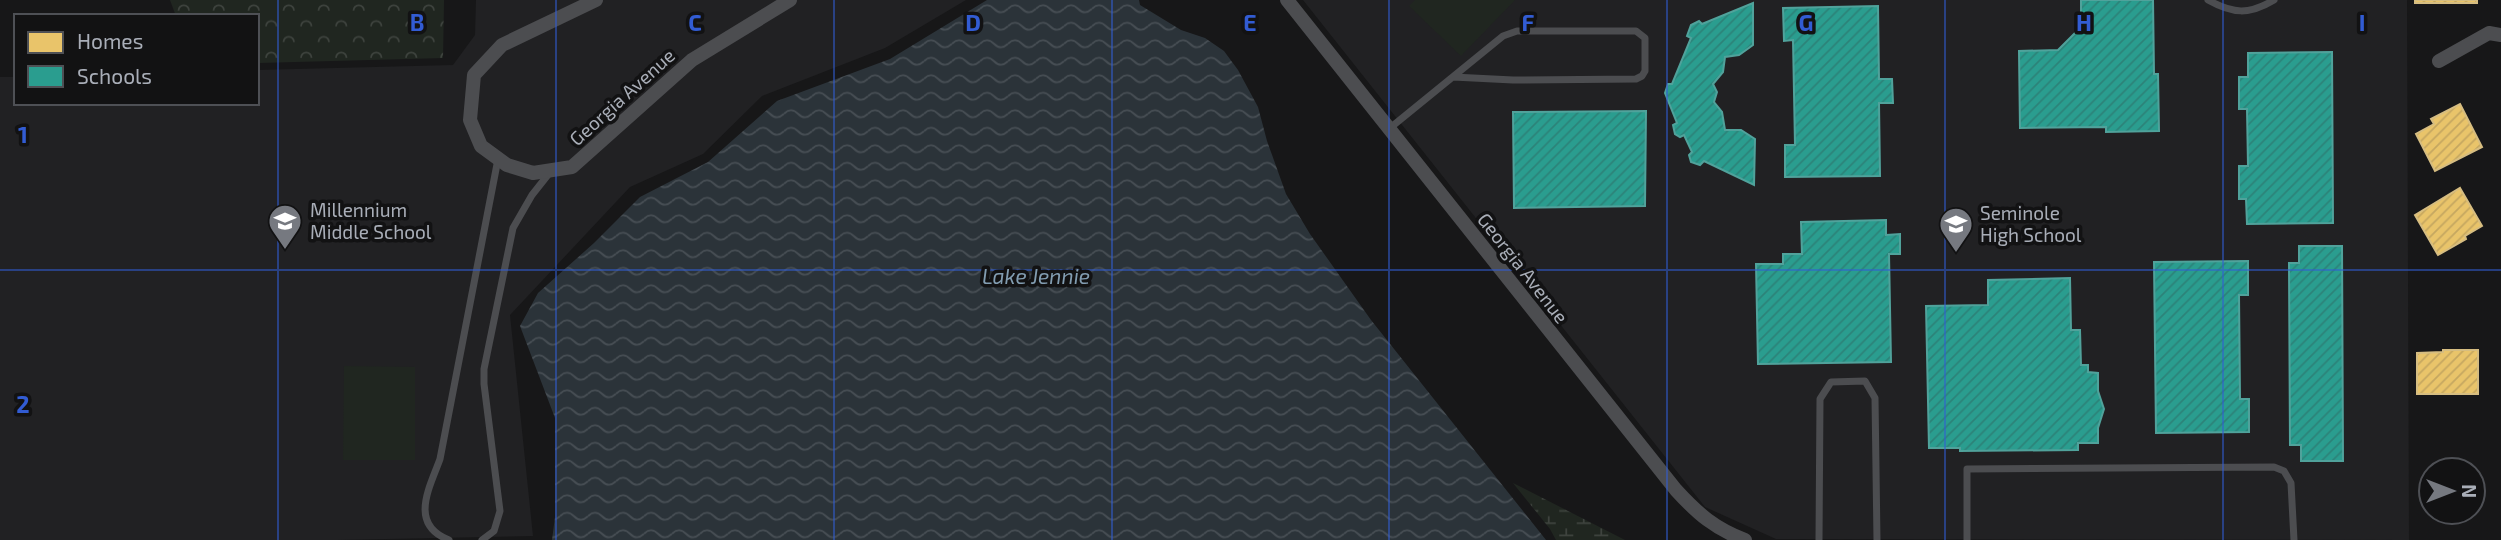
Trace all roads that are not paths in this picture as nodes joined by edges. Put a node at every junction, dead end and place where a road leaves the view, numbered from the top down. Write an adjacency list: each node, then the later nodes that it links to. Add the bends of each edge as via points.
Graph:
1 (596, 0): 10 (street, Georgia Avenue, via 502,45 474,75 470,120 481,146)
2 (790, 0): 11 (street, Georgia Avenue, via 692,60 572,167)
3 (1287, 0): 9 (street, Georgia Avenue)
4 (2207, 0): 5 (lane, via 2231,12 2259,9)
5 (2274, 0)
6 (2501, 35): 7 (street, via 2489,33)
7 (2439, 61)
8 (1453, 77): 8 (lane, via 1503,36 1517,31 1636,31 1645,38 1645,71 1636,79); 9 (lane)
9 (1389, 129): 14 (street, Georgia Avenue, via 1676,491 1699,516)
10 (498, 159): 11 (street, Georgia Avenue, via 533,173); 12 (lane, via 440,459 424,506 430,526)
11 (551, 170): 13 (lane, via 513,228 484,369 500,511 494,530)
12 (449, 540)
13 (482, 540)
14 (1745, 540)
15 (1819, 540): 16 (lane, via 1820,399 1831,382 1865,381 1875,398)
16 (1877, 540)
17 (1967, 540): 18 (lane, via 1966,468 2260,467 2284,471 2291,483)
18 (2294, 540)

